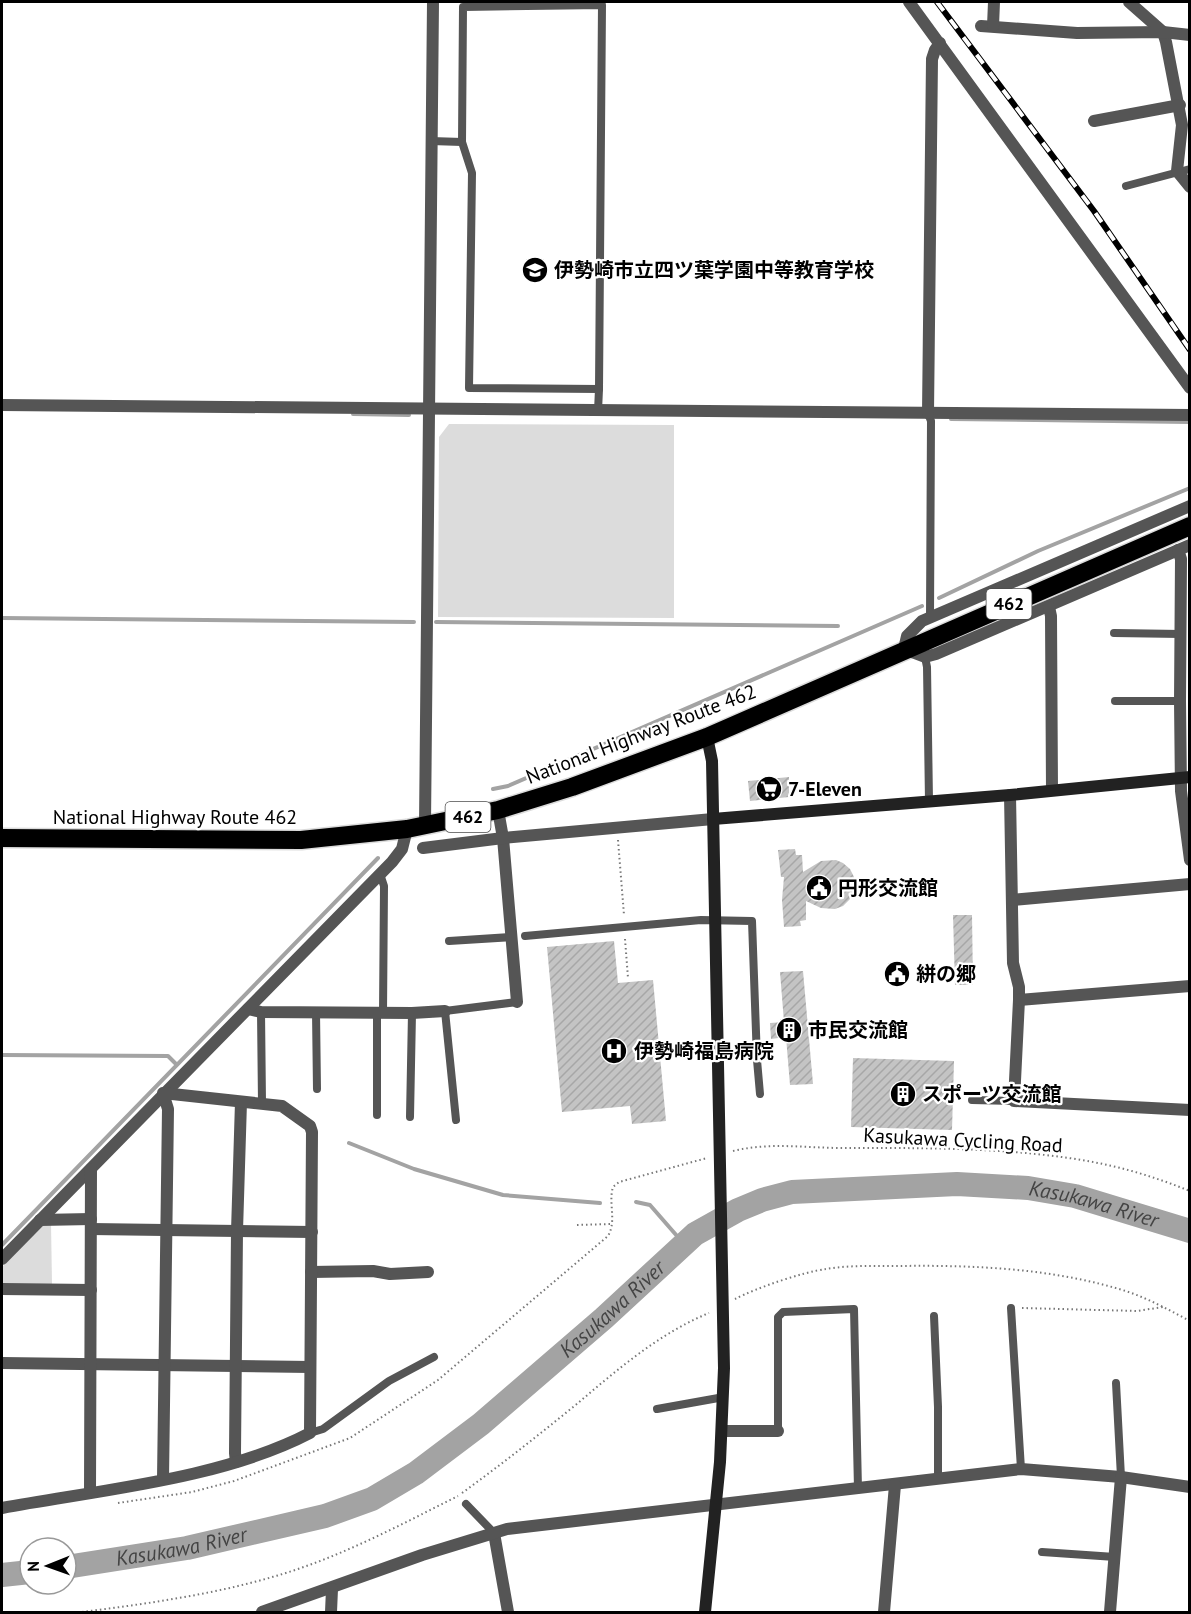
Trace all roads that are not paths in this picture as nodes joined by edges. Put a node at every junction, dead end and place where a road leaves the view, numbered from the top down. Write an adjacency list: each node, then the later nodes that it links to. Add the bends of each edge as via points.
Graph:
1 (433, 2): 10 (street)
2 (909, 2): 7 (street)
3 (994, 2): 5 (street, via 987,26 1077,33)
4 (1129, 2): 5 (street)
5 (1163, 32): 6 (street); 8 (street)
6 (1190, 35)
7 (940, 43): 15 (street); 20 (street, via 932,59)
8 (1180, 105): 9 (street); 12 (street)
9 (1094, 120)
10 (431, 141): 11 (lane); 18 (street)
11 (462, 142): 16 (lane, via 472,173 469,388); 16 (lane, via 463,7 602,6)
12 (1183, 170): 13 (lane); 14 (street)
13 (1126, 186)
14 (1190, 187)
15 (1190, 388)
16 (599, 389): 19 (lane)
17 (2, 405): 18 (street)
18 (428, 410): 19 (street); 40 (street)
19 (598, 411): 20 (street)
20 (927, 413): 21 (street); 26 (lane, via 931,421)
21 (1190, 415)
22 (1190, 506): 26 (street)
23 (1190, 526): 29 (highway, National Highway Route 462 / 462)
24 (1184, 547): 25 (street); 28 (street)
25 (1049, 607): 30 (street); 35 (street)
26 (930, 617): 29 (street, via 907,636)
27 (1114, 633): 28 (lane)
28 (1181, 634): 32 (street)
29 (904, 649): 30 (street); 33 (highway, National Highway Route 462 / 462)
30 (925, 657): 37 (lane)
31 (1115, 701): 32 (lane)
32 (1180, 701): 34 (street)
33 (707, 737): 38 (highway, National Highway Route 462 / 462); 39 (street, via 712,761)
34 (1185, 777): 35 (street); 45 (street)
35 (1052, 790): 36 (street)
36 (1010, 795): 37 (street); 48 (street)
37 (929, 801): 39 (street)
38 (498, 810): 40 (highway, National Highway Route 462 / 462); 43 (street)
39 (713, 819): 43 (street); 49 (street)
40 (425, 825): 41 (highway, National Highway Route 462 / 462)
41 (407, 829): 42 (highway, National Highway Route 462 / 462, via 270,840); 46 (street, via 400,853)
42 (2, 838)
43 (503, 838): 44 (street); 51 (street)
44 (423, 848)
45 (1190, 860)
46 (380, 874): 56 (street); 60 (lane, via 384,886)
47 (1190, 884): 48 (street)
48 (1012, 900): 54 (street, via 1013,963)
49 (715, 921): 50 (lane); 64 (lane, via 752,921); 93 (street, via 720,1160 729,1299)
50 (525, 936)
51 (512, 937): 52 (lane); 55 (street)
52 (449, 941)
53 (1190, 986): 54 (street)
54 (1019, 1000): 66 (street)
55 (517, 1002): 57 (lane)
56 (248, 1009): 58 (street); 63 (street)
57 (445, 1011): 61 (street); 72 (lane)
58 (261, 1012): 59 (street); 68 (lane)
59 (316, 1012): 60 (street); 62 (lane)
60 (380, 1012): 61 (street); 70 (lane)
61 (412, 1013): 71 (lane)
62 (317, 1089)
63 (163, 1093): 67 (street); 73 (street); 76 (street, via 168,1109)
64 (760, 1094)
65 (972, 1100): 66 (lane)
66 (1014, 1101): 69 (street)
67 (241, 1102): 68 (street); 77 (street)
68 (262, 1103): 78 (street, via 282,1106 312,1132)
69 (1190, 1110)
70 (377, 1115)
71 (410, 1117)
72 (456, 1120)
73 (91, 1169): 74 (street); 75 (street)
74 (40, 1220): 75 (street); 79 (street)
75 (91, 1224): 76 (street); 83 (street)
76 (166, 1230): 77 (street); 89 (street)
77 (237, 1231): 78 (street); 90 (street)
78 (312, 1232): 80 (street)
79 (2, 1259)
80 (311, 1272): 81 (street); 91 (street)
81 (428, 1272)
82 (2, 1289): 83 (street)
83 (91, 1290): 88 (street)
84 (1011, 1308): 99 (lane)
85 (934, 1317): 102 (lane)
86 (434, 1358): 97 (lane, via 389,1381 323,1429)
87 (2, 1363): 88 (street)
88 (92, 1364): 89 (street); 106 (street)
89 (164, 1365): 90 (street); 101 (street)
90 (236, 1366): 91 (street); 98 (street)
91 (310, 1367): 97 (street)
92 (1116, 1383): 100 (lane)
93 (724, 1397): 94 (lane); 95 (street)
94 (657, 1409)
95 (723, 1431): 96 (street); 108 (street)
96 (778, 1431): 105 (lane, via 777,1317 783,1312 854,1309)
97 (310, 1433): 98 (street)
98 (236, 1462): 101 (street)
99 (1021, 1469): 100 (street); 102 (street)
100 (1121, 1477): 104 (street); 112 (street)
101 (163, 1479): 106 (street)
102 (938, 1479): 103 (street)
103 (895, 1485): 105 (street); 118 (street)
104 (1190, 1486)
105 (858, 1489): 108 (street)
106 (90, 1492): 109 (street)
107 (466, 1504): 110 (lane)
108 (716, 1504): 110 (street); 117 (street)
109 (2, 1508)
110 (494, 1533): 113 (street); 116 (street)
111 (1042, 1552): 112 (lane)
112 (1115, 1557): 119 (street)
113 (332, 1589): 114 (street); 115 (street)
114 (262, 1612)
115 (331, 1612)
116 (508, 1612)
117 (705, 1612)
118 (884, 1612)
119 (1110, 1612)

